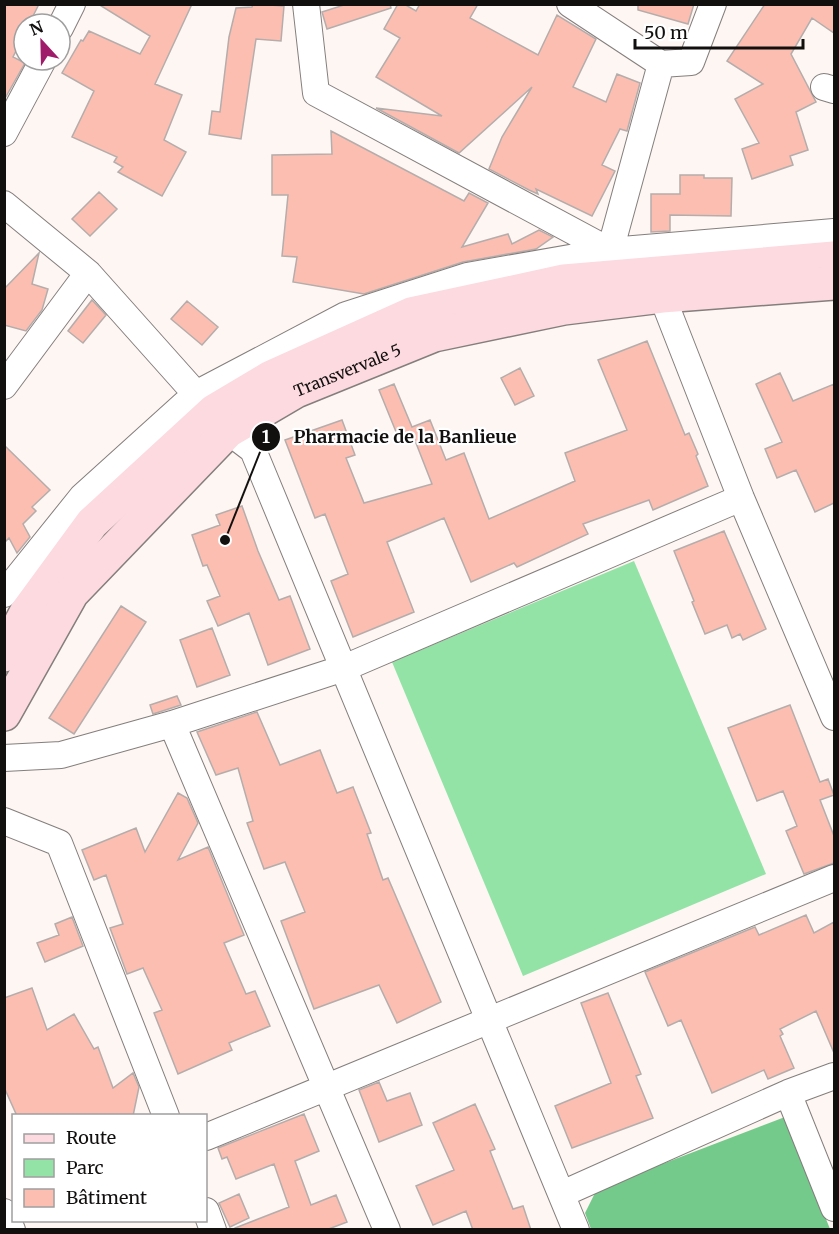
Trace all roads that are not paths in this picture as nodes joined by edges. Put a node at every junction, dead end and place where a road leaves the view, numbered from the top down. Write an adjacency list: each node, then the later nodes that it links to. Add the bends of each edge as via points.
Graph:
1 (306, 4): 9 (street, via 316,93)
2 (570, 4): 4 (street)
3 (713, 4): 4 (street, via 691,62)
4 (661, 64): 9 (street)
5 (37, 72): 6 (street)
6 (4, 133)
7 (4, 204): 11 (street)
8 (834, 232): 9 (street, Transvervale 5)
9 (610, 251): 15 (street, Transvervale 5, via 467,276 346,315)
10 (834, 258): 15 (main road, Transvervale 5, via 564,281 411,314 271,377)
11 (88, 273): 14 (street); 15 (street)
12 (834, 283): 13 (main road, Transvervale 5)
13 (662, 296): 15 (main road, Transvervale 5, via 564,308 434,335 296,391); 16 (street)
14 (4, 386)
15 (213, 412): 17 (street, Transvervale 5, via 82,497); 18 (main road, Transvervale 5, via 92,524 26,613); 19 (street, via 253,450); 20 (main road, Transvervale 5, via 72,593)
16 (741, 498): 19 (street); 21 (street)
17 (4, 594)
18 (4, 655)
19 (344, 668): 22 (street); 26 (street)
20 (4, 714)
21 (834, 717)
22 (172, 724): 23 (street, via 61,755); 28 (street)
23 (4, 758)
24 (4, 821): 30 (street, via 59,843)
25 (834, 878): 26 (street)
26 (490, 1020): 28 (street); 32 (street)
27 (834, 1076): 29 (street)
28 (327, 1087): 31 (street); 38 (street)
29 (788, 1093): 32 (street); 33 (street)
30 (165, 1114)
31 (207, 1137)
32 (561, 1194): 39 (street)
33 (834, 1208)
34 (4, 1212): 36 (street)
35 (207, 1214): 37 (street)
36 (12, 1230)
37 (213, 1230)
38 (387, 1230)
39 (576, 1230)

